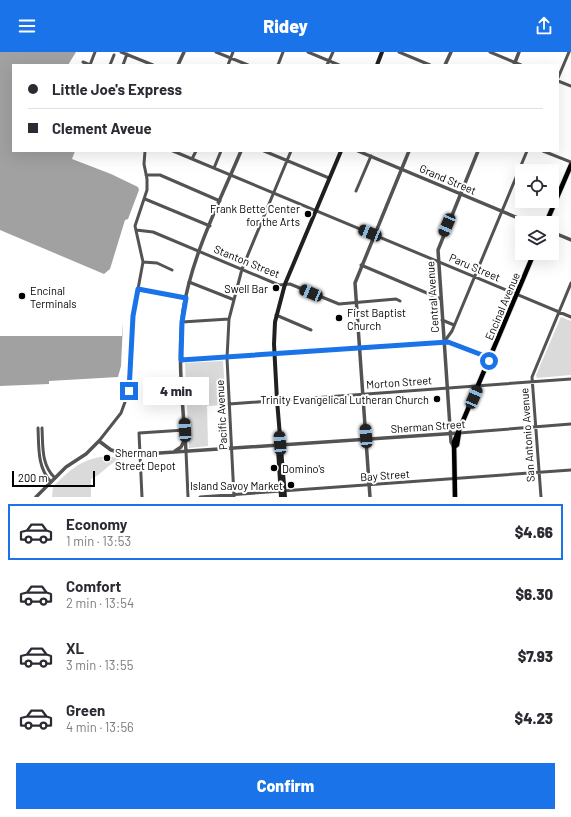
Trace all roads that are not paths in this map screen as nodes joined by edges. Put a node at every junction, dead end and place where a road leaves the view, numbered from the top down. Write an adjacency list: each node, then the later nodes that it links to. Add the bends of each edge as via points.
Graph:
1 (95, 52): 21 (street)
2 (121, 52): 15 (street)
3 (184, 52): 25 (street)
4 (216, 52): 17 (street)
5 (233, 52): 17 (street)
6 (283, 52): 28 (street)
7 (308, 52): 18 (street)
8 (332, 52): 18 (street)
9 (382, 52): 31 (main road)
10 (399, 52): 32 (street)
11 (451, 52): 33 (street)
12 (490, 52): 34 (street)
13 (519, 52): 34 (street)
14 (569, 52): 35 (street)
15 (127, 54): 23 (street); 24 (street)
16 (114, 55): 22 (street)
17 (231, 58): 26 (street); 27 (street)
18 (329, 60): 29 (street); 30 (street)
19 (83, 62): 20 (street)
20 (88, 64)
21 (90, 64)
22 (110, 64)
23 (123, 64)
24 (151, 64)
25 (178, 64)
26 (228, 64)
27 (246, 64)
28 (278, 64)
29 (327, 64)
30 (337, 64)
31 (377, 64)
32 (428, 64)
33 (445, 64)
34 (514, 64)
35 (559, 77)
36 (559, 80): 37 (street)
37 (571, 86)
38 (145, 152): 57 (street)
39 (175, 152): 52 (street, Paru Street)
40 (196, 152): 52 (street)
41 (221, 152): 55 (street)
42 (241, 152): 58 (street)
43 (266, 152): 53 (street)
44 (291, 152): 53 (street, Pacific Avenue)
45 (341, 152): 59 (main road)
46 (361, 152): 51 (street, Grand Street)
47 (409, 152): 56 (street)
48 (478, 152): 62 (street, Central Avenue)
49 (527, 152): 66 (street)
50 (546, 152): 54 (street)
51 (371, 156): 56 (street, Grand Street); 60 (street)
52 (192, 159): 55 (street, Paru Street)
53 (287, 161): 59 (street); 61 (street, Pacific Avenue)
54 (571, 164): 67 (main road)
55 (214, 168): 58 (street, Paru Street)
56 (402, 169): 62 (street, Grand Street); 71 (street)
57 (146, 175): 63 (street, via 148,185); 64 (street, via 160,175)
58 (231, 175): 61 (street, Paru Street); 64 (street)
59 (330, 178): 65 (main road)
60 (356, 191)
61 (274, 193): 65 (street, Paru Street); 79 (street, Pacific Avenue)
62 (460, 193): 66 (street, Grand Street); 77 (street, Central Avenue, via 438,246)
63 (145, 199): 69 (street); 70 (street, via 136,221)
64 (220, 201): 69 (street)
65 (316, 211): 71 (street, Paru Street); 84 (main road)
66 (502, 211): 68 (street, Grand Street); 81 (street)
67 (549, 216)
68 (515, 217)
69 (210, 226): 74 (street)
70 (136, 230): 74 (street, Stanton Street, via 149,230); 76 (street)
71 (374, 235): 77 (street, Paru Street); 78 (street)
72 (559, 235): 73 (street)
73 (571, 240)
74 (199, 251): 79 (street, Stanton Street); 82 (street)
75 (531, 260): 86 (main road, Encinal Avenue)
76 (143, 262): 80 (street, via 157,263); 85 (street)
77 (438, 262): 81 (street, Paru Street); 89 (street, Central Avenue)
78 (361, 265): 89 (street); 91 (street, via 355,283)
79 (242, 269): 84 (street, Stanton Street, via 279,285); 88 (street, Pacific Avenue)
80 (172, 270)
81 (474, 277): 86 (street, Paru Street); 98 (street)
82 (189, 282): 87 (street); 88 (street)
83 (571, 283): 92 (street, San Antonio Avenue)
84 (285, 284): 91 (street, Stanton Street, via 335,303); 93 (main road)
85 (138, 289): 87 (street); 120 (street, via 133,316 128,399 121,413)
86 (517, 295): 92 (street, Paru Street); 104 (main road, Encinal Avenue)
87 (186, 298): 97 (street)
88 (232, 299): 95 (street, Pacific Avenue)
89 (441, 299): 96 (street, Central Avenue)
90 (400, 301): 91 (street, Stanton Street, via 396,299)
91 (356, 303): 101 (street)
92 (559, 312): 94 (street, Paru Street); 107 (street, San Antonio Avenue)
93 (276, 315): 99 (street); 102 (main road)
94 (571, 317)
95 (229, 320): 97 (street); 103 (street, Pacific Avenue)
96 (442, 320): 98 (street); 100 (street, Central Avenue)
97 (182, 322): 105 (street)
98 (454, 326): 100 (street)
99 (311, 330)
100 (444, 342): 101 (street); 104 (street, via 451,342); 109 (street, Central Avenue)
101 (359, 348): 102 (street); 110 (street)
102 (274, 354): 103 (street); 111 (main road)
103 (227, 358): 105 (street); 112 (street, Pacific Avenue)
104 (490, 358): 108 (main road, Encinal Avenue)
105 (181, 360): 115 (street)
106 (571, 379): 107 (street, Morton Street)
107 (532, 381): 108 (street, Morton Street); 114 (street, San Antonio Avenue)
108 (479, 385): 109 (street, Morton Street); 117 (main road, Encinal Avenue)
109 (447, 388): 110 (street, Morton Street); 116 (street, Central Avenue)
110 (362, 394): 111 (street, Morton Street); 119 (street)
111 (277, 400): 112 (street, Morton Street); 121 (main road)
112 (229, 404): 123 (street, Pacific Avenue)
113 (571, 424): 114 (street, Sherman Street)
114 (536, 427): 117 (street, Sherman Street); 128 (street, San Antonio Avenue)
115 (185, 430): 118 (street); 126 (street, via 139,432)
116 (451, 433): 117 (street, Sherman Street); 119 (street, Sherman Street); 122 (street, Central Avenue)
117 (459, 433): 122 (main road, Encinal Avenue, via 457,445)
118 (185, 439): 124 (street, via 181,447); 125 (street)
119 (366, 440): 121 (street, Sherman Street); 132 (street)
120 (98, 441): 126 (street, Sherman Street, via 118,453); 129 (street, via 91,450)
121 (280, 446): 123 (street, Sherman Street); 133 (main road, via 278,449)
122 (454, 447): 130 (main road, Central Avenue)
123 (231, 449): 125 (street, Sherman Street); 134 (street, Pacific Avenue)
124 (174, 452): 125 (street, Sherman Street); 126 (street, Sherman Street)
125 (186, 452): 137 (street)
126 (140, 454): 136 (street)
127 (571, 470): 128 (street, Bay Street)
128 (539, 473): 130 (street, Bay Street); 143 (street, San Antonio Avenue)
129 (55, 478): 131 (street); 131 (street, via 48,472 44,462 40,428 40,462 44,475)
130 (454, 479): 132 (street, Bay Street); 142 (main road, Central Avenue)
131 (51, 482): 135 (street)
132 (369, 485): 133 (street, Bay Street); 141 (street)
133 (282, 492): 134 (street, Bay Street); 139 (main road); 140 (main road)
134 (234, 496): 138 (street, Bay Street)
135 (36, 497)
136 (142, 497)
137 (188, 497)
138 (200, 497)
139 (280, 497)
140 (285, 497)
141 (370, 497)
142 (455, 497)
143 (541, 497)

